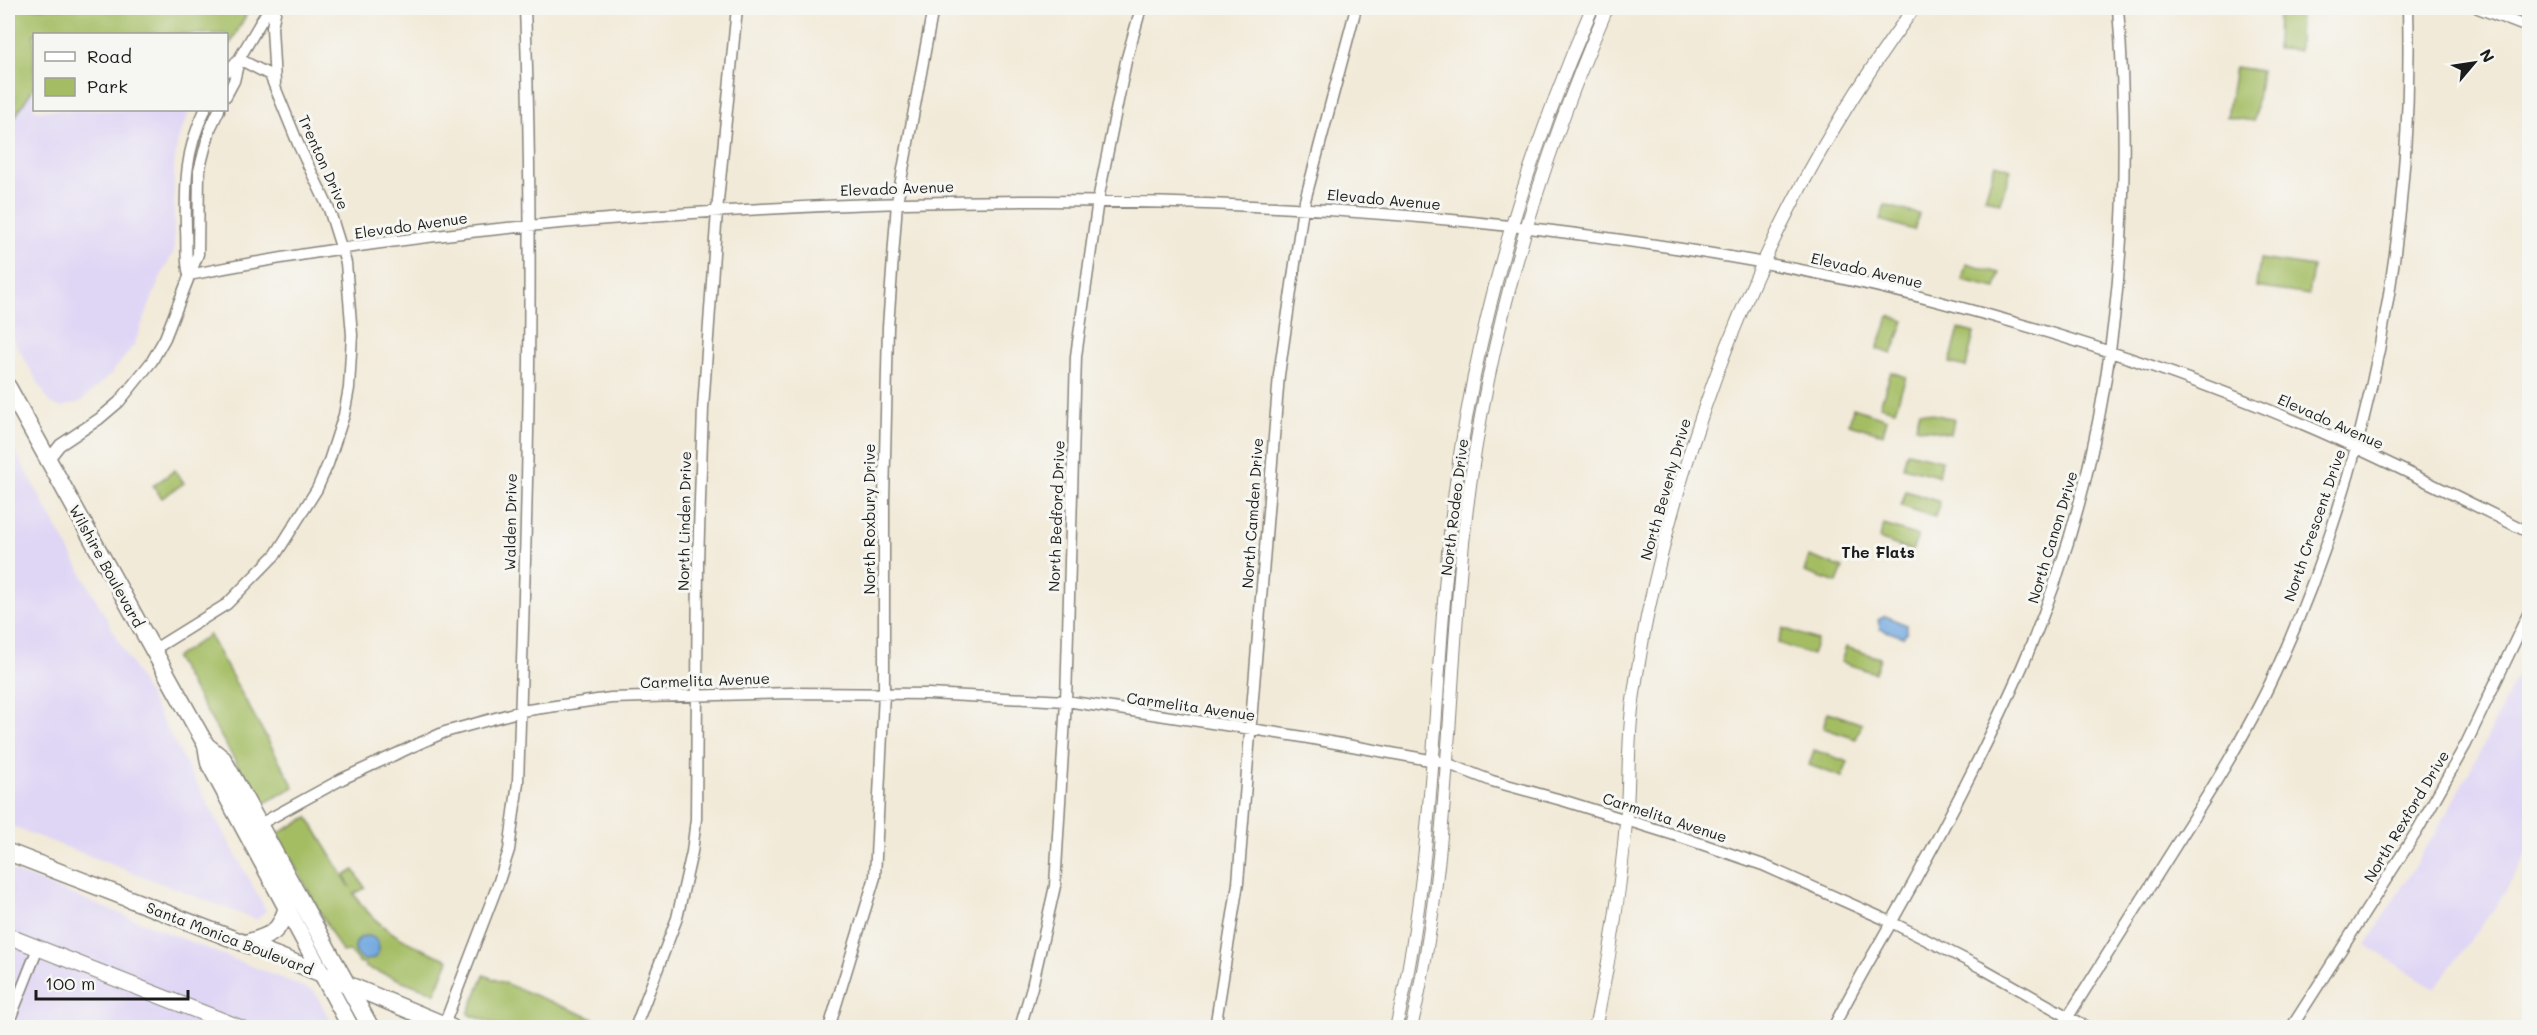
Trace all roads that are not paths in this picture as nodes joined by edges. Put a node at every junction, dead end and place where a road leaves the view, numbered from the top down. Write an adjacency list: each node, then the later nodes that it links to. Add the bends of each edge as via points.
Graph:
1 (269, 8): 15 (street)
2 (276, 8): 17 (street, via 272,27)
3 (525, 8): 25 (street, Walden Drive)
4 (736, 8): 24 (street, North Linden Drive)
5 (933, 8): 22 (street, North Roxbury Drive)
6 (1141, 8): 21 (street, North Bedford Drive)
7 (1356, 8): 23 (street, North Camden Drive)
8 (1592, 8): 26 (street, North Rodeo Drive, via 1551,108)
9 (1607, 8): 27 (street, North Rodeo Drive, via 1557,133)
10 (1914, 8): 29 (street, North Beverly Drive, via 1847,105 1797,191)
11 (2118, 8): 31 (street, North Canon Drive, via 2123,204)
12 (2408, 8): 33 (street, North Crescent Drive, via 2402,205 2388,309)
13 (2478, 8): 14 (street)
14 (2529, 28)
15 (239, 59): 16 (street); 17 (street, via 270,75); 18 (street)
16 (228, 70)
17 (275, 83): 28 (street, Trenton Drive, via 329,209)
18 (228, 90)
19 (205, 111): 30 (street, via 186,169 185,261)
20 (219, 111): 30 (street, via 199,171 198,254)
21 (1098, 200): 22 (street, Elevado Avenue); 23 (street, Elevado Avenue); 40 (street, North Bedford Drive, via 1076,356)
22 (897, 202): 24 (street, Elevado Avenue); 38 (street, North Roxbury Drive, via 885,412)
23 (1303, 208): 26 (street, Elevado Avenue); 42 (street, North Camden Drive, via 1278,375)
24 (717, 211): 25 (street, Elevado Avenue); 39 (street, North Linden Drive, via 700,484)
25 (530, 225): 28 (street, Elevado Avenue); 41 (street, Walden Drive)
26 (1511, 226): 27 (street, Elevado Avenue); 44 (street, North Rodeo Drive, via 1482,342 1457,477)
27 (1526, 228): 29 (street, Elevado Avenue); 45 (street, North Rodeo Drive, via 1501,322 1474,457 1463,543)
28 (341, 250): 30 (street, Elevado Avenue); 37 (street, Trenton Drive, via 349,279 349,388 344,415 317,489 276,554 244,588 208,617)
29 (1762, 263): 31 (street, Elevado Avenue, via 1922,297); 46 (street, North Beverly Drive, via 1700,420 1655,580 1631,717)
30 (189, 275): 34 (street, via 176,315 152,361 119,402 60,445)
31 (2111, 353): 33 (street, Elevado Avenue, via 2236,397); 50 (street, North Canon Drive, via 2086,478 2041,622 2001,712)
32 (8, 387): 34 (main road, Wilshire Boulevard)
33 (2357, 448): 35 (street, Elevado Avenue); 56 (street, North Crescent Drive, via 2320,564 2272,679 2226,767)
34 (48, 459): 37 (main road, Wilshire Boulevard)
35 (2529, 533)
36 (2529, 610): 72 (street, North Rexford Drive, via 2466,744 2417,831)
37 (153, 650): 43 (main road, Wilshire Boulevard)
38 (884, 693): 39 (street, Carmelita Avenue); 40 (street, Carmelita Avenue); 63 (street, North Roxbury Drive, via 875,877)
39 (698, 697): 41 (street, Carmelita Avenue, via 611,698); 62 (street, North Linden Drive, via 692,852 677,918)
40 (1066, 701): 42 (street, Carmelita Avenue); 64 (street, North Bedford Drive, via 1055,886)
41 (521, 711): 47 (street, Carmelita Avenue, via 479,721 418,744 342,779); 59 (street, Walden Drive, via 518,782 509,850)
42 (1251, 730): 44 (street, Carmelita Avenue); 65 (street, North Camden Drive, via 1238,883)
43 (206, 745): 47 (main road, Wilshire Boulevard, via 223,759); 49 (main road, Wilshire Boulevard, via 209,764)
44 (1432, 761): 45 (street, Carmelita Avenue); 66 (street, North Rodeo Drive, via 1415,932)
45 (1446, 763): 46 (street, Carmelita Avenue, via 1492,782); 67 (street, North Rodeo Drive, via 1430,934)
46 (1626, 820): 50 (street, Carmelita Avenue, via 1763,865); 68 (street, North Beverly Drive, via 1608,967)
47 (260, 824): 55 (main road, Wilshire Boulevard)
48 (8, 852): 52 (main road, Santa Monica Boulevard)
49 (287, 907): 52 (main road, via 277,931); 54 (main road, Wilshire Boulevard)
50 (1891, 922): 56 (street, Carmelita Avenue); 69 (street, North Canon Drive)
51 (8, 936): 53 (main road)
52 (246, 944): 54 (main road, Santa Monica Boulevard)
53 (38, 948): 57 (street); 60 (main road)
54 (323, 974): 55 (main road, Santa Monica Boulevard); 58 (main road, Wilshire Boulevard)
55 (347, 985): 59 (main road, Santa Monica Boulevard); 61 (main road, Wilshire Boulevard)
56 (2068, 1017): 70 (street, North Crescent Drive); 71 (street, Carmelita Avenue)
57 (8, 1024)
58 (348, 1026)
59 (448, 1026)
60 (241, 1028)
61 (371, 1028)
62 (635, 1028)
63 (829, 1028)
64 (1020, 1028)
65 (1215, 1028)
66 (1396, 1028)
67 (1411, 1028)
68 (1595, 1028)
69 (1833, 1028)
70 (2061, 1028)
71 (2088, 1028)
72 (2291, 1028)

